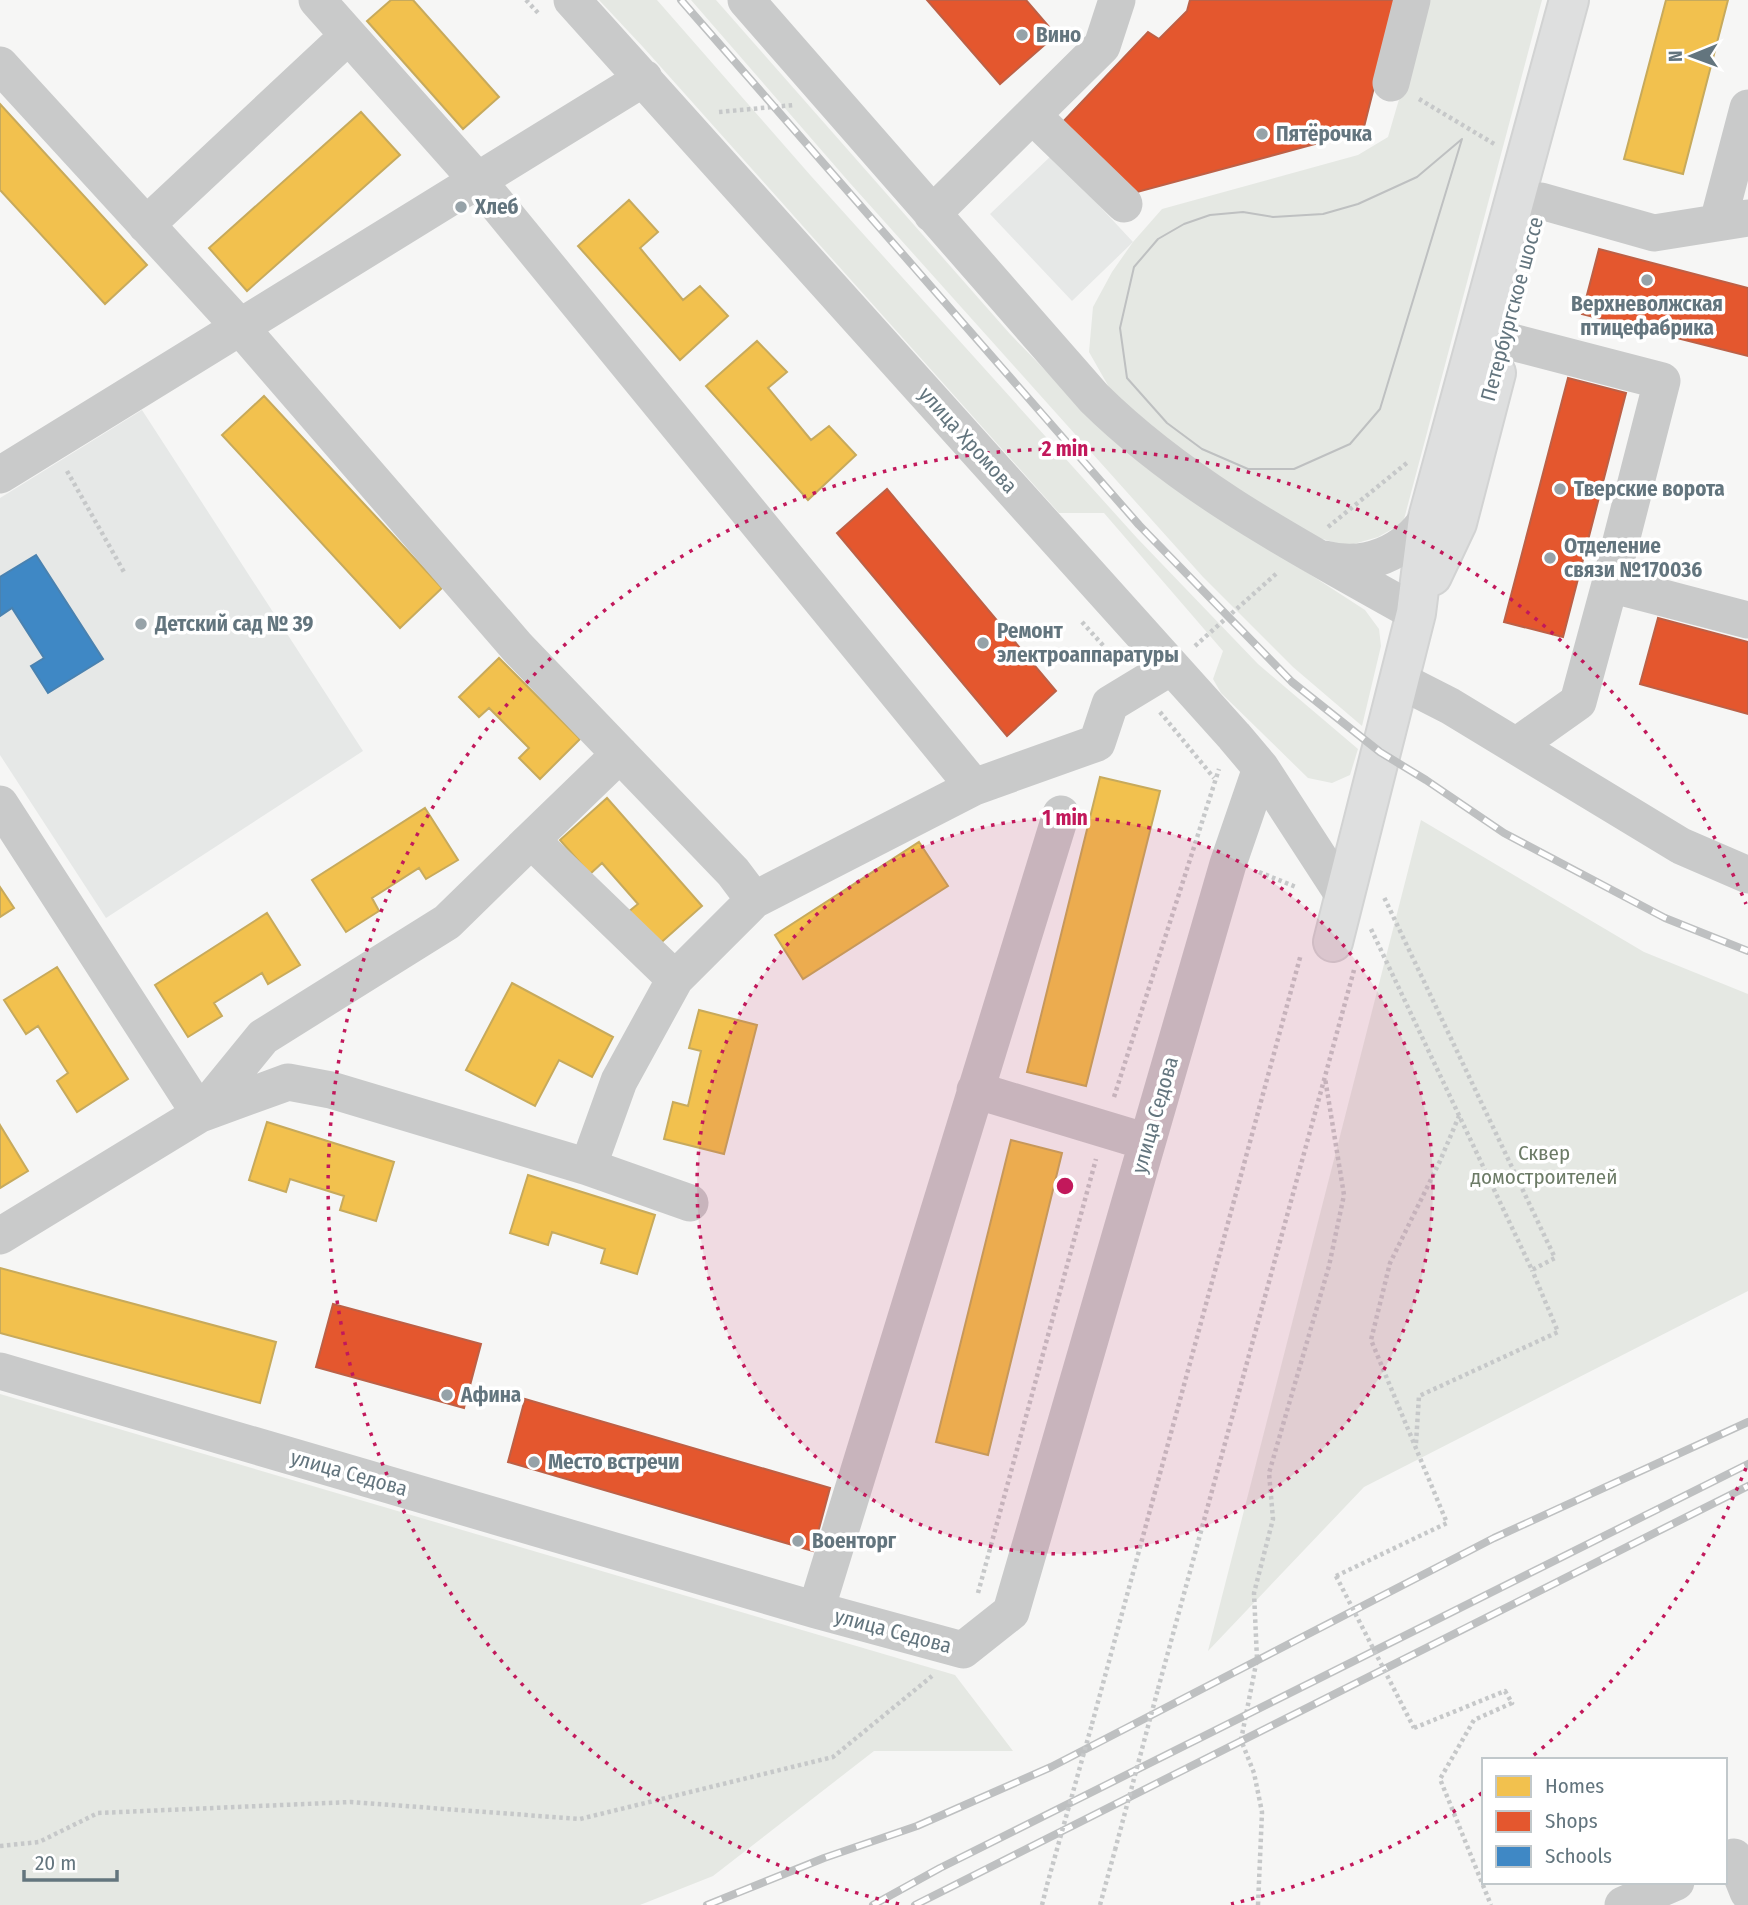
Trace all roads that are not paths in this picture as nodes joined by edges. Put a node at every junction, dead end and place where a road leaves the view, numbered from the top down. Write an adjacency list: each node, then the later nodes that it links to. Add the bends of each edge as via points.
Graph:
1 (317, 0): 8 (street)
2 (572, 0): 10 (street, улица Хромова)
3 (747, 0): 17 (street)
4 (1117, 0): 13 (street, via 1101,46)
5 (1412, 0): 11 (street)
6 (1569, 0): 15 (main road, Петербургское шоссе)
7 (1594, 0): 15 (main road, Петербургское шоссе)
8 (348, 36): 14 (street); 19 (street)
9 (0, 65): 19 (street)
10 (644, 78): 14 (street); 28 (street, улица Хромова)
11 (1391, 83)
12 (1748, 107): 18 (street)
13 (1032, 115): 16 (street); 17 (street)
14 (478, 181): 20 (street); 33 (street)
15 (1529, 197): 18 (street, via 1654,233); 21 (main road, Петербургское шоссе); 23 (main road, Петербургское шоссе)
16 (1124, 204)
17 (932, 214): 24 (street, via 1121,425 1197,483)
18 (1733, 220)
19 (146, 225): 20 (street)
20 (240, 327): 22 (street); 31 (street, via 517,647)
21 (1504, 340): 25 (street, via 1662,381); 26 (main road, Петербургское шоссе, via 1457,523)
22 (0, 475)
23 (1428, 518): 24 (street, via 1405,545 1377,559 1345,563); 26 (main road, Петербургское шоссе)
24 (1314, 555): 26 (street)
25 (1610, 584): 27 (street); 30 (street, via 1578,702)
26 (1416, 612): 29 (main road, Петербургское шоссе)
27 (1748, 620)
28 (1171, 667): 32 (street, улица Хромова); 33 (street, via 1110,704 1097,743)
29 (1399, 680): 30 (street); 38 (main road, Петербургское шоссе)
30 (1516, 746): 37 (street, via 1681,846)
31 (620, 754): 36 (street); 39 (street)
32 (1261, 768): 38 (street, улица Хромова); 44 (street, улица Седова, via 1228,863)
33 (974, 787): 39 (street)
34 (0, 804): 43 (street)
35 (1061, 814): 42 (street)
36 (531, 840): 41 (street); 43 (street, via 447,922 263,1037)
37 (1748, 875)
38 (1344, 896): 40 (main road, Петербургское шоссе)
39 (754, 900): 41 (street)
40 (1330, 951)
41 (675, 978): 45 (street, via 619,1081)
42 (975, 1090): 44 (street); 49 (street)
43 (200, 1114): 45 (street, via 288,1082 331,1090); 47 (street)
44 (1147, 1142): 49 (street, улица Седова, via 1011,1612 963,1650)
45 (588, 1167): 46 (street)
46 (690, 1203)
47 (0, 1236)
48 (0, 1371): 49 (street, улица Седова)
49 (816, 1610)
50 (1736, 1857): 52 (street)
51 (1671, 1884): 53 (street)
52 (1748, 1892)
53 (1623, 1905)

